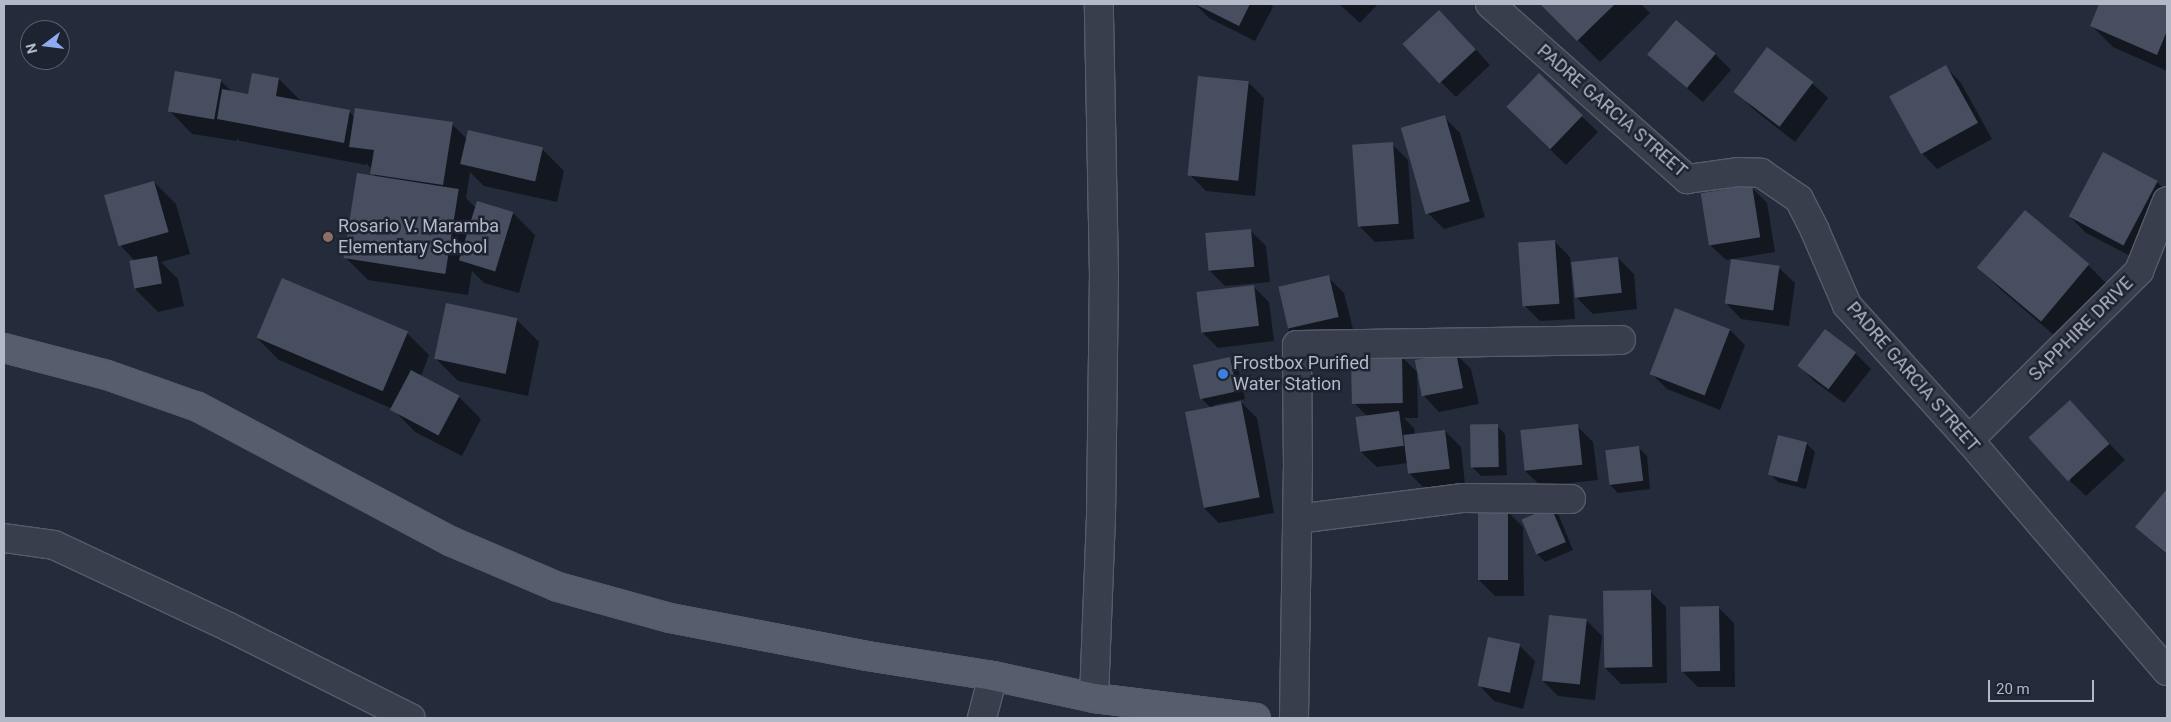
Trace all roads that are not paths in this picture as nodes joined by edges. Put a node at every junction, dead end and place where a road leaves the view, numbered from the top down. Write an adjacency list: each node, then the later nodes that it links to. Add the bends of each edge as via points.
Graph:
1 (1099, 4): 12 (street, via 1104,286 1101,517)
2 (1490, 4): 6 (street, PADRE GARCIA STREET, via 1687,179 1738,172 1762,173 1799,199 1847,305)
3 (2167, 200): 6 (street, SAPPHIRE DRIVE, via 2139,271)
4 (1621, 340): 8 (street, via 1297,345)
5 (4, 348): 11 (main road, via 107,375 198,406 450,541 558,587 670,618)
6 (1969, 440): 10 (street, PADRE GARCIA STREET)
7 (1571, 499): 8 (street, via 1464,498)
8 (1298, 519): 16 (street)
9 (4, 538): 13 (street, via 54,545)
10 (2167, 671)
11 (993, 676): 12 (main road); 14 (street)
12 (1094, 698): 15 (main road)
13 (411, 718)
14 (982, 718)
15 (1256, 718)
16 (1294, 718)

